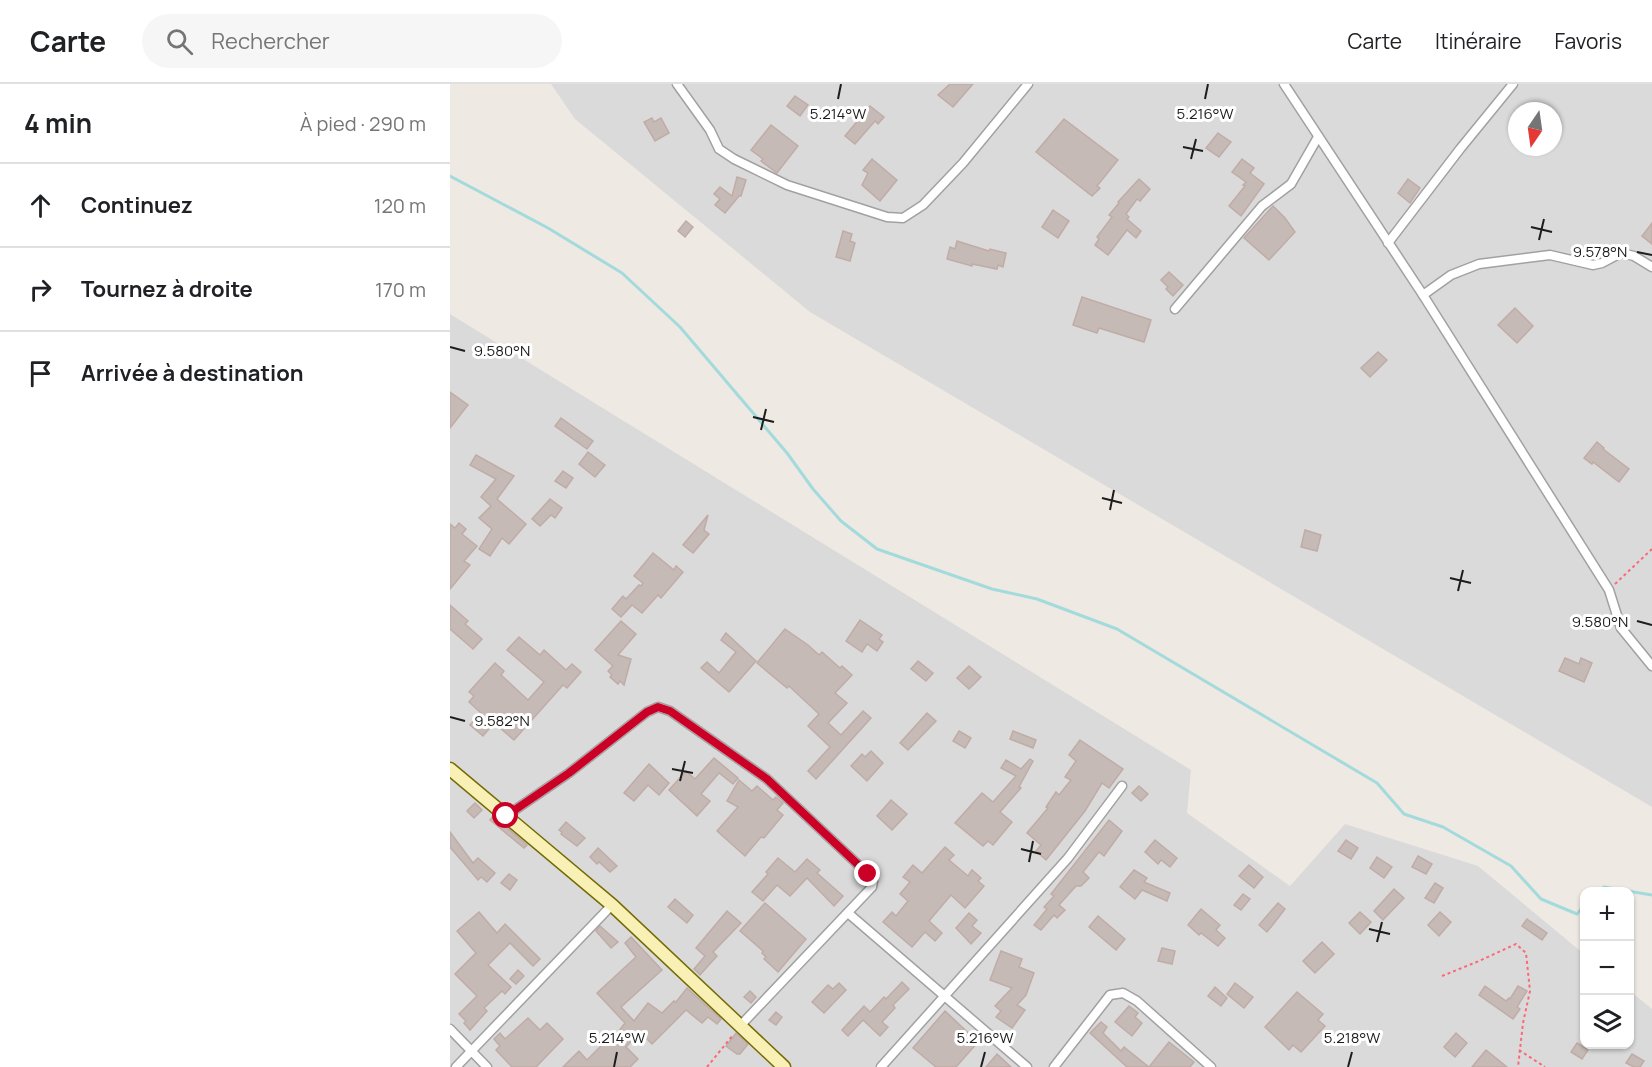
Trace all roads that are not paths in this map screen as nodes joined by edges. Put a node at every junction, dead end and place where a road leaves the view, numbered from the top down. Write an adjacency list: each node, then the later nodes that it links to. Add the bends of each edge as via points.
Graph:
1 (677, 84): 2 (street, via 710,129 719,149 734,159 787,185 887,217 903,218 923,205 963,163)
2 (1028, 84)
3 (1284, 84): 5 (street)
4 (1513, 84): 6 (street)
5 (1318, 137): 6 (street); 9 (street, via 1291,184 1262,206)
6 (1388, 243): 8 (street)
7 (1652, 267): 8 (street, via 1621,253 1593,265 1562,257 1535,256 1465,268)
8 (1423, 295): 10 (street, via 1609,590 1621,628)
9 (1174, 309)
10 (1652, 666)
11 (450, 769): 13 (street)
12 (1122, 786): 16 (street, via 1068,858)
13 (506, 816): 14 (street); 15 (street, via 658,707 670,711 767,779 868,874 872,887)
14 (612, 905): 17 (street); 19 (street)
15 (848, 913): 16 (street); 17 (street)
16 (944, 994): 23 (street); 24 (street)
17 (740, 1026): 22 (street)
18 (450, 1029): 19 (street)
19 (472, 1052): 20 (street); 21 (street)
20 (456, 1067)
21 (487, 1067)
22 (784, 1067)
23 (881, 1067)
24 (1027, 1067)
25 (1054, 1067): 26 (street, via 1110,995 1123,993)
26 (1211, 1067)

